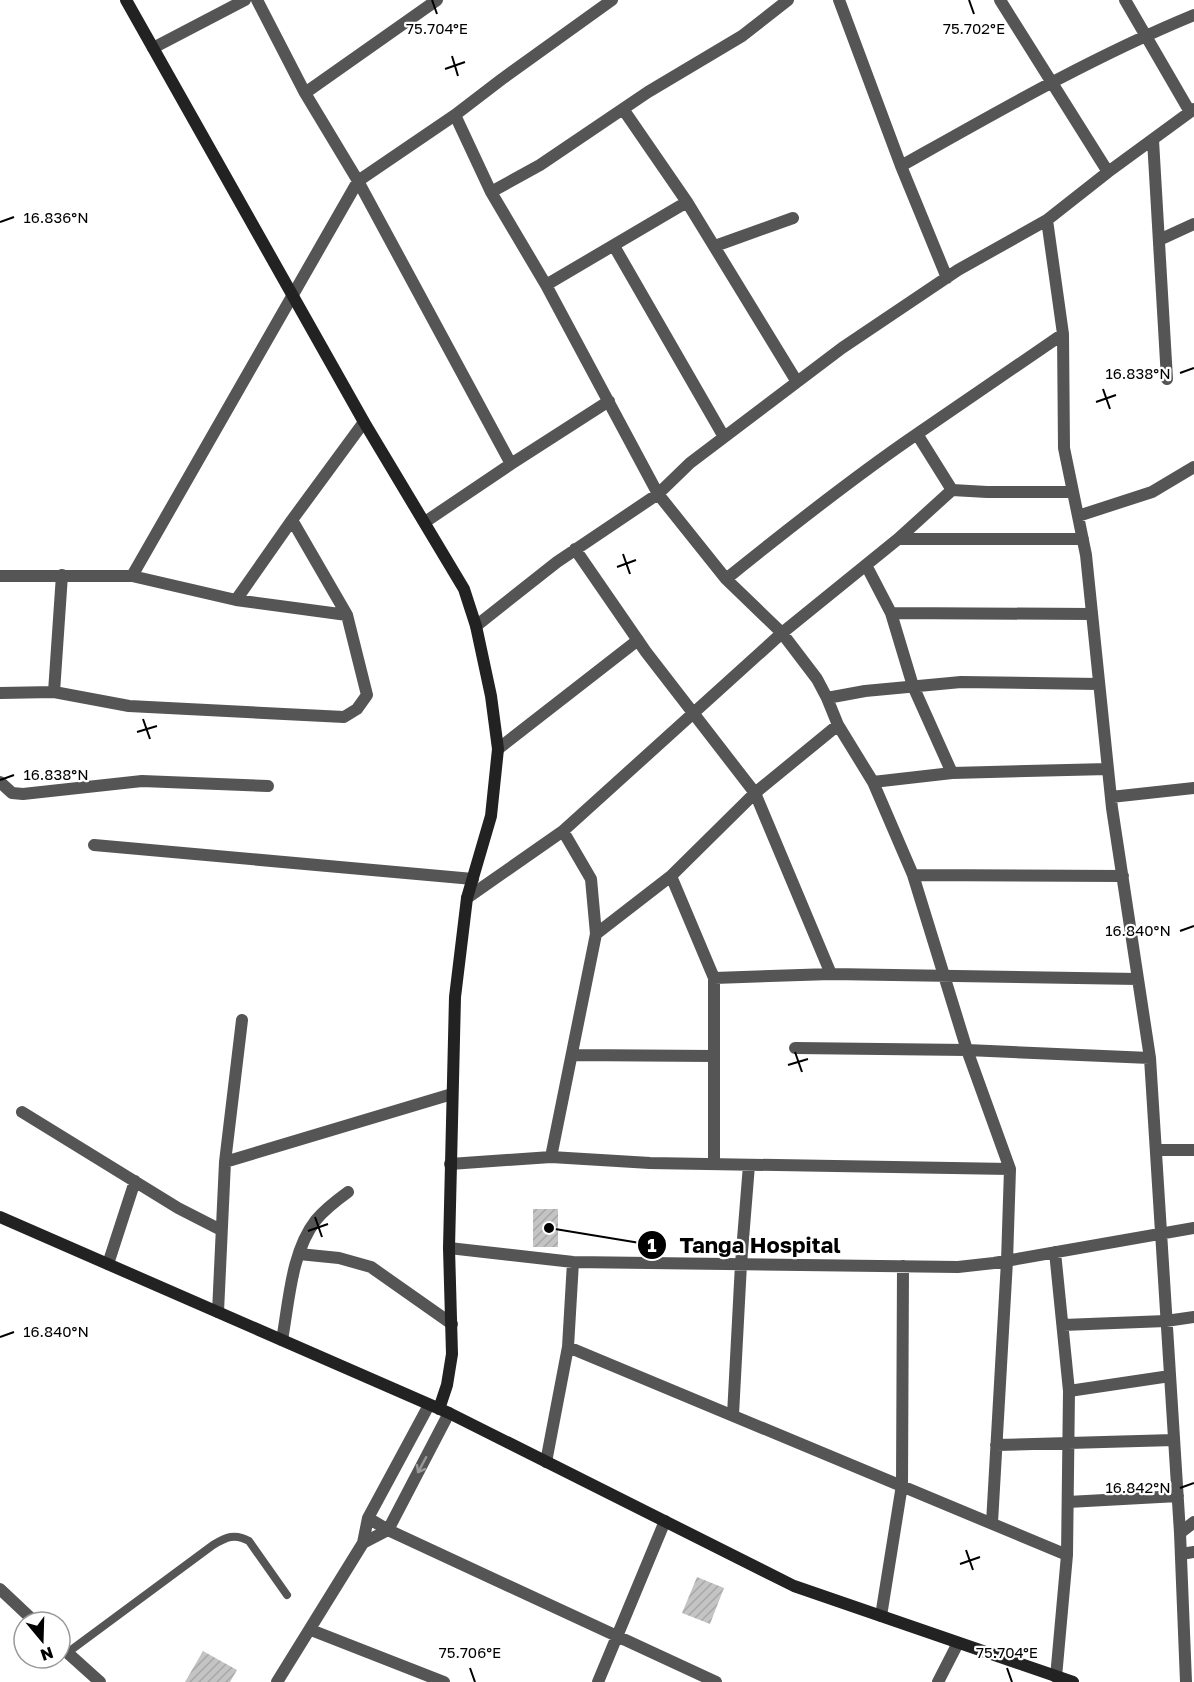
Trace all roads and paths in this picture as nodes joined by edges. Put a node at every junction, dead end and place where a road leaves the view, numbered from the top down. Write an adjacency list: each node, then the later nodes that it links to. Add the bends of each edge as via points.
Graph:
1 (126, 0): 12 (street)
2 (244, 0): 12 (street)
3 (257, 0): 14 (street)
4 (437, 0): 14 (street)
5 (612, 0): 17 (street)
6 (788, 0): 15 (street, via 742,36)
7 (839, 0): 19 (street)
8 (1000, 0): 13 (street)
9 (1125, 0): 11 (street)
10 (1194, 15): 11 (street)
11 (1145, 35): 13 (street); 16 (street)
12 (153, 48): 32 (street)
13 (1051, 82): 19 (street); 20 (street)
14 (305, 93): 21 (street)
15 (623, 109): 22 (street, via 540,165); 23 (street)
16 (1192, 111): 18 (street)
17 (455, 115): 21 (street); 22 (street)
18 (1153, 140): 20 (street); 27 (street)
19 (902, 166): 30 (street)
20 (1108, 172): 25 (street)
21 (358, 181): 32 (street); 40 (street)
22 (491, 192): 31 (street)
23 (687, 202): 28 (street); 29 (street)
24 (793, 218): 29 (street)
25 (1047, 220): 30 (street); 33 (street)
26 (1194, 224): 27 (street)
27 (1159, 240): 34 (street)
28 (614, 246): 31 (street); 39 (street)
29 (715, 246): 35 (street)
30 (948, 278): 35 (street)
31 (546, 285): 36 (street)
32 (292, 295): 37 (street); 54 (street)
33 (1063, 334): 38 (street); 43 (street, via 1064,448)
34 (1167, 379)
35 (797, 382): 39 (street)
36 (609, 401): 40 (street); 44 (street)
37 (364, 422): 46 (street); 47 (street)
38 (917, 434): 42 (street); 55 (street)
39 (724, 437): 44 (street)
40 (511, 464): 47 (street)
41 (1194, 467): 45 (street, via 1152,492)
42 (952, 490): 43 (street); 48 (street)
43 (1073, 492): 45 (street)
44 (658, 494): 50 (street); 55 (street)
45 (1078, 516): 49 (street)
46 (292, 520): 56 (street); 59 (street)
47 (425, 522): 60 (street, via 464,589)
48 (898, 539): 49 (street); 51 (street)
49 (1083, 539): 58 (street)
50 (575, 549): 60 (street); 62 (street)
51 (866, 565): 57 (street); 61 (street)
52 (62, 575): 53 (street); 54 (street); 65 (street)
53 (0, 576)
54 (132, 576): 56 (street)
55 (726, 579): 61 (street)
56 (236, 600): 59 (street)
57 (891, 613): 58 (street); 64 (street)
58 (1092, 614): 63 (street)
59 (347, 615): 65 (street, via 367,695 357,709 344,717 129,706)
60 (476, 626): 70 (street)
61 (782, 633): 67 (street); 68 (street)
62 (638, 640): 68 (street); 70 (street)
63 (1099, 684): 64 (street, via 961,682); 71 (street)
64 (913, 686): 67 (street); 72 (street)
65 (54, 692): 66 (street)
66 (0, 693)
67 (827, 698): 69 (street)
68 (693, 713): 77 (street); 79 (street)
69 (838, 725): 74 (street); 77 (street)
70 (498, 749): 84 (street, via 491,816)
71 (1108, 769): 72 (street); 78 (street)
72 (952, 773): 74 (street)
73 (0, 782): 75 (street, via 12,793 23,794 142,781)
74 (873, 782): 81 (street)
75 (268, 786)
76 (1194, 789): 78 (street)
77 (755, 793): 82 (street); 87 (street)
78 (1111, 797): 83 (street)
79 (563, 831): 85 (street); 86 (street, via 591,879)
80 (94, 845): 84 (street)
81 (913, 875): 83 (street); 88 (street)
82 (671, 876): 86 (street); 89 (street)
83 (1123, 876): 90 (street)
84 (473, 879): 85 (street)
85 (467, 898): 97 (street, via 455,997)
86 (597, 934): 94 (street)
87 (831, 974): 88 (street); 89 (street)
88 (943, 976): 90 (street); 93 (street)
89 (714, 978): 95 (street)
90 (1138, 979): 96 (street)
91 (242, 1020): 102 (street)
92 (795, 1048): 93 (street)
93 (967, 1050): 96 (street); 106 (street)
94 (572, 1055): 95 (street); 101 (street)
95 (714, 1056): 104 (street)
96 (1150, 1058): 99 (street)
97 (452, 1094): 102 (street); 103 (street)
98 (22, 1112): 107 (street)
99 (1157, 1150): 100 (street); 112 (street)
100 (1194, 1150)
101 (551, 1156): 103 (street); 104 (street)
102 (225, 1161): 111 (street)
103 (450, 1164): 113 (street)
104 (714, 1164): 105 (street)
105 (749, 1165): 106 (street); 119 (street)
106 (1010, 1169): 116 (street)
107 (135, 1181): 111 (street); 118 (street)
108 (348, 1192): 115 (street, via 316,1220)
109 (0, 1217): 118 (street)
110 (1194, 1228): 112 (street)
111 (221, 1230): 121 (street)
112 (1160, 1233): 114 (street); 123 (street)
113 (449, 1248): 117 (street); 124 (street)
114 (1055, 1252): 116 (street); 125 (street)
115 (299, 1254): 124 (street, via 339,1258 371,1267); 126 (street)
116 (1007, 1261): 120 (street, via 958,1267); 134 (street)
117 (573, 1262): 119 (street); 127 (street)
118 (108, 1264): 121 (street)
119 (741, 1264): 120 (street); 131 (street)
120 (903, 1266): 136 (street)
121 (218, 1312): 126 (street)
122 (1194, 1317): 123 (street)
123 (1166, 1322): 125 (street); 128 (street)
124 (452, 1324): 130 (street, via 452,1353)
125 (1063, 1325): 129 (street)
126 (282, 1340): 130 (street)
127 (568, 1347): 131 (street); 135 (street)
128 (1170, 1377): 129 (street); 132 (street)
129 (1069, 1390): 133 (street)
130 (439, 1409): 135 (street); 139 (street); 143 (street, one-way to 143)
131 (733, 1415): 136 (street)
132 (1174, 1440): 133 (street); 137 (street)
133 (1069, 1444): 134 (street); 138 (street)
134 (996, 1445): 142 (street)
135 (546, 1462): 140 (street)
136 (902, 1485): 142 (street); 152 (street)
137 (1178, 1496): 138 (street); 144 (street)
138 (1068, 1502): 148 (street)
139 (368, 1518): 143 (street); 145 (street)
140 (665, 1521): 152 (street, via 794,1586); 154 (street)
141 (1194, 1522): 144 (street)
142 (992, 1523): 148 (street)
143 (388, 1530): 145 (street); 154 (street)
144 (1180, 1533): 147 (street)
145 (363, 1543): 153 (street)
146 (1194, 1552): 147 (street)
147 (1181, 1554): 166 (street)
148 (1067, 1555): 158 (street)
149 (0, 1589): 151 (street)
150 (287, 1595): 155 (lane, via 249,1540 227,1537)
151 (22, 1610)
152 (881, 1616): 156 (street)
153 (311, 1630): 160 (street); 161 (street)
154 (617, 1637): 162 (street); 163 (street)
155 (72, 1643)
156 (958, 1643): 158 (street); 164 (street)
157 (72, 1656): 159 (street)
158 (1056, 1677): 165 (street)
159 (100, 1682)
160 (277, 1682)
161 (444, 1682)
162 (598, 1682)
163 (716, 1682)
164 (938, 1682)
165 (1073, 1682)
166 (1186, 1682)

